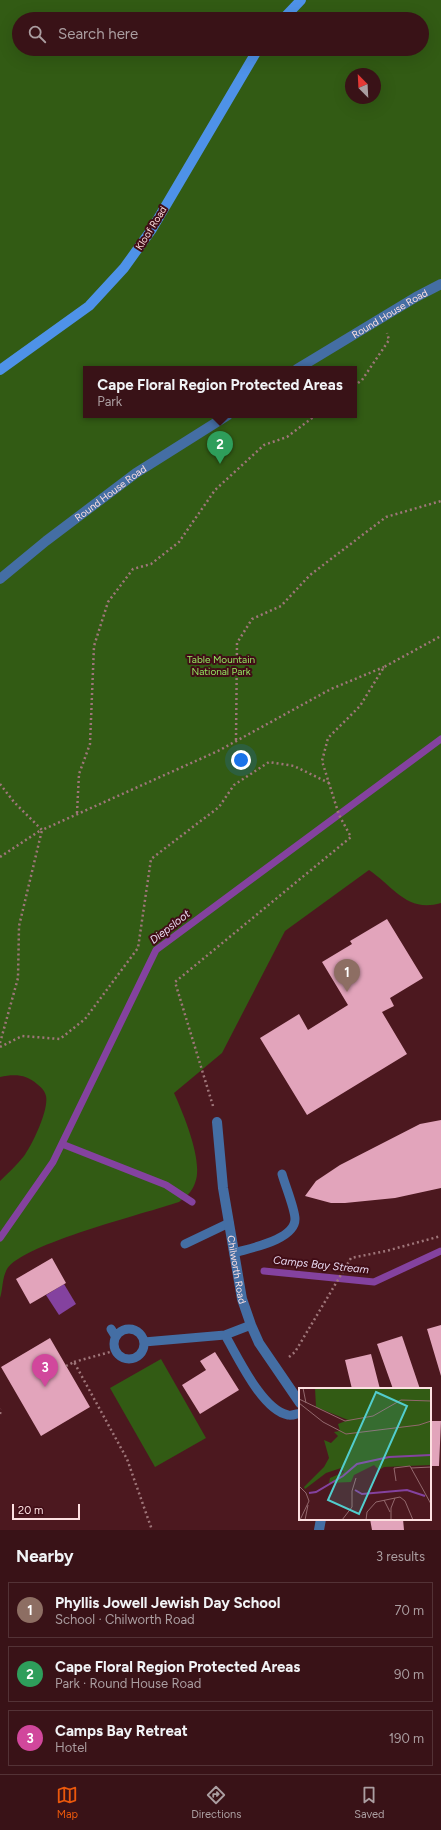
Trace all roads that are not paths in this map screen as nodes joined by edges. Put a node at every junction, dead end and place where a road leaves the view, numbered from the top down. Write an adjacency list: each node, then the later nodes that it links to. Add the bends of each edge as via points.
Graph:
1 (301, 0): 2 (main road)
2 (290, 12)
3 (254, 56): 6 (main road, Kloof Road, via 152,229 124,268 89,306)
4 (441, 284): 5 (street, Round House Road)
5 (303, 366)
6 (0, 370)
7 (223, 418): 8 (street, Round House Road, via 136,472)
8 (0, 579)
9 (217, 1122): 11 (street, Chilworth Road)
10 (282, 1174): 13 (lane, via 296,1218 292,1230 282,1237)
11 (229, 1223): 12 (lane); 13 (street, Chilworth Road)
12 (185, 1244)
13 (234, 1253): 14 (street, Chilworth Road, via 242,1299)
14 (251, 1325): 16 (lane); 19 (street, Chilworth Road, via 259,1343)
15 (111, 1329): 17 (lane)
16 (225, 1335): 18 (lane); 20 (lane, via 263,1398 280,1413 290,1416)
17 (116, 1337): 18 (lane, via 125,1330 134,1330 142,1336); 18 (lane, via 115,1350 122,1357 132,1359 141,1354)
18 (144, 1342)
19 (299, 1402)
20 (299, 1413)
21 (321, 1520): 22 (street)
22 (319, 1530)

